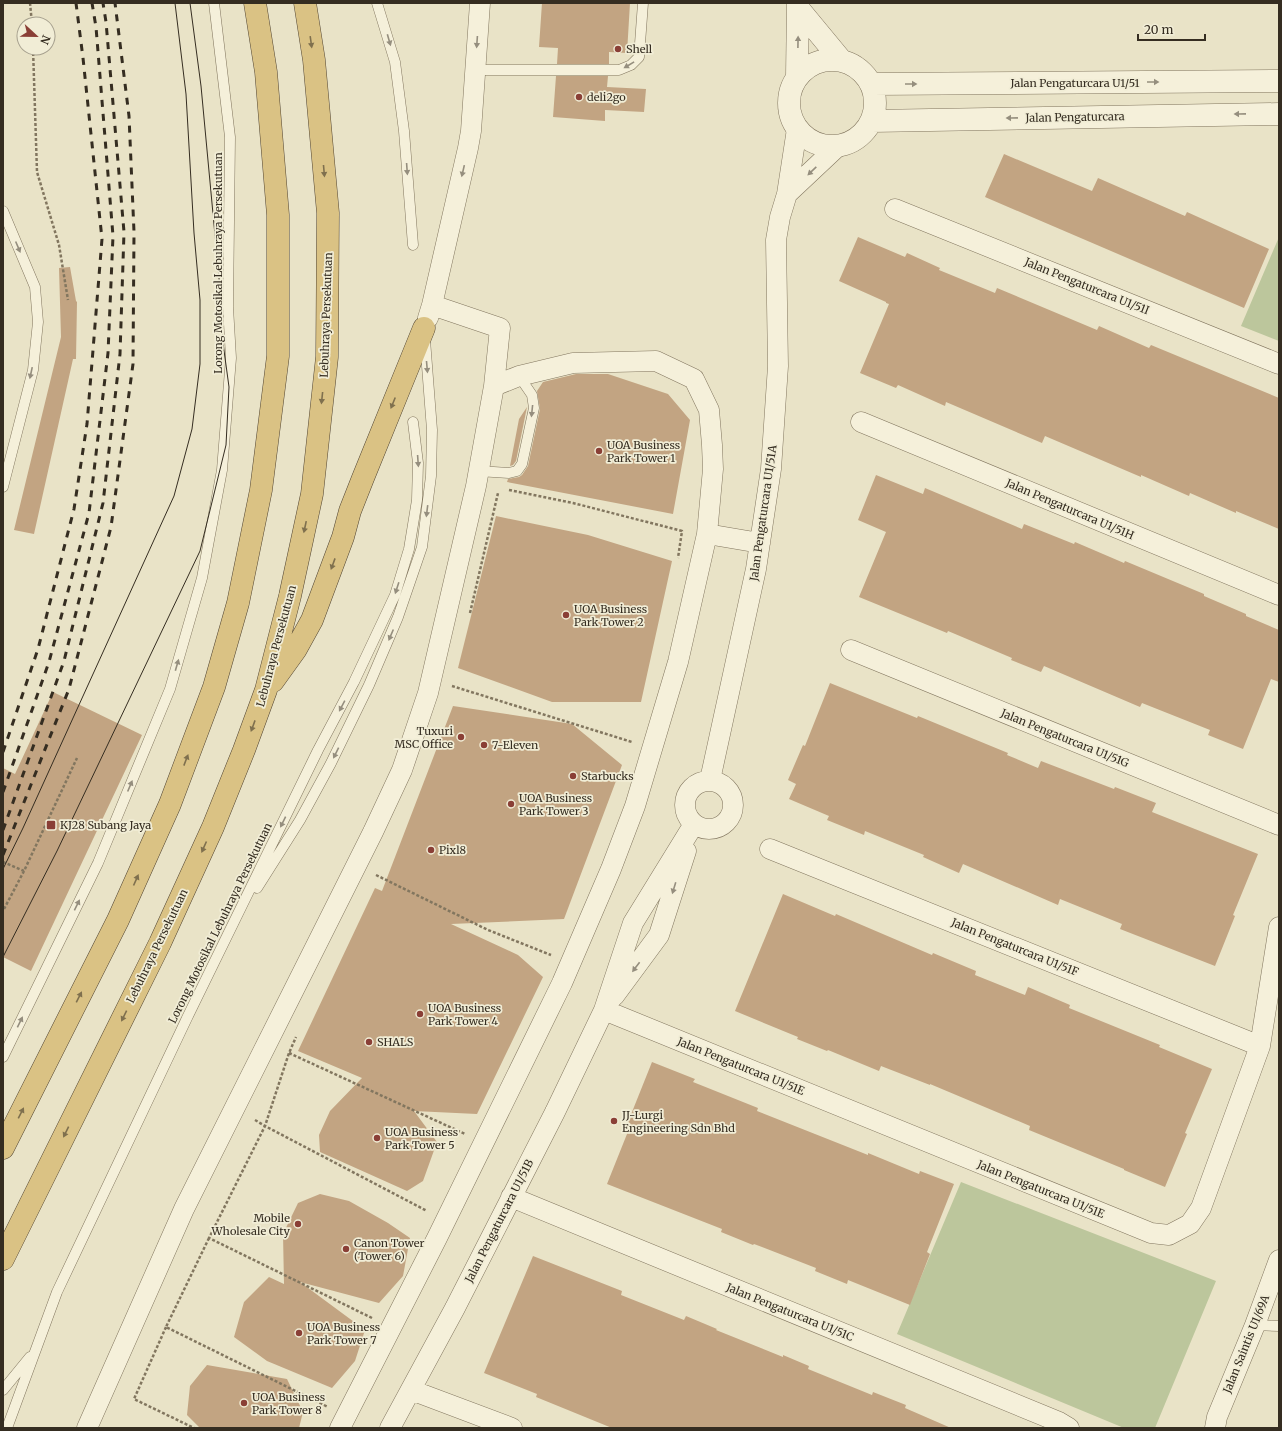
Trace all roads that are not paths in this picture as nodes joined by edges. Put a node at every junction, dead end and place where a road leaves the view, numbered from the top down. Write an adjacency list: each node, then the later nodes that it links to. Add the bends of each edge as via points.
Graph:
1 (214, 3): 43 (lane, Lorong Motosikal Lebuhraya Persekutuan, one-way to 1, via 104,849 170,689 202,578 222,470 231,358 228,307 230,137)
2 (255, 3): 44 (highway, one-way to 2, via 118,920 170,804 214,687 238,603 260,490 278,356 278,215 266,72)
3 (305, 3): 34 (highway, Lebuhraya Persekutuan, one-way to 34, via 314,60 328,213 327,357 312,494)
4 (378, 3): 20 (lane, one-way to 20, via 395,62 404,131)
5 (480, 3): 9 (street, one-way to 9)
6 (643, 3): 9 (lane, one-way to 9, via 639,57 631,65 619,70)
7 (798, 5): 8 (street); 10 (street, one-way to 7)
8 (841, 60): 10 (street, via 827,60 814,64); 12 (street, via 854,65)
9 (475, 70): 21 (street, one-way to 21, via 468,148)
10 (797, 78): 15 (street, via 789,98 789,109)
11 (1279, 81): 12 (street, Jalan Pengaturcara U1/51, one-way to 11)
12 (872, 84): 14 (street, via 875,96)
13 (1279, 114): 14 (street, Jalan Pengaturcara, one-way to 14)
14 (872, 121): 16 (street, via 858,138)
15 (797, 130): 16 (street, via 815,143); 17 (street, Jalan Pengaturcara U1/51A)
16 (837, 147): 17 (street, one-way to 17)
17 (787, 194): 31 (street, Jalan Pengaturcara U1/51A, via 776,240 778,366 771,469)
18 (895, 209): 23 (street, Jalan Pengaturcara U1/51I)
19 (3, 211): 29 (lane, one-way to 29, via 34,287 38,322 32,370)
20 (413, 245)
21 (432, 305): 22 (street); 25 (street, via 500,328)
22 (424, 328): 34 (highway, one-way to 34, via 350,511 312,620 296,649); 40 (lane, one-way to 40, via 432,430 431,476 422,547 396,623 331,763 300,820)
23 (1279, 364)
24 (519, 376): 25 (street); 28 (lane, one-way to 28, via 532,395 534,408 522,464 517,471 509,473); 30 (street, via 573,363 656,361 694,379 709,410 712,445 713,469)
25 (494, 386): 28 (street)
26 (413, 422): 40 (lane, Lorong Motosikal Lebuhraya Persekutuan, one-way to 40, via 418,463 417,500 409,549 395,595)
27 (861, 422): 32 (street, Jalan Pengaturcara U1/51H)
28 (478, 471): 55 (street, via 428,693 402,770 184,1209)
29 (3, 487)
30 (707, 534): 31 (street); 53 (street, via 678,662 635,806 611,869 560,988 446,1220)
31 (760, 543): 35 (street, Jalan Pengaturcara U1/51A)
32 (1279, 595)
33 (851, 650): 37 (street, Jalan Pengaturcara U1/51G)
34 (266, 690): 46 (highway, Lebuhraya Persekutuan, one-way to 46, via 213,827 160,943)
35 (710, 780): 36 (street, via 695,784 686,797 686,812); 36 (street, via 718,781 730,791 734,808 726,823 719,828 710,830)
36 (694, 824): 41 (street, Jalan Pengaturcara U1/51B, via 633,923); 41 (street, Jalan Pengaturcara U1/51B, one-way to 41, via 659,935)
37 (1279, 825)
38 (770, 849): 42 (street, Jalan Pengaturcara U1/51F)
39 (1279, 927): 42 (street, Jalan Pengaturcara U1/51E)
40 (231, 929): 50 (lane, Lorong Motosikal Lebuhraya Persekutuan, via 57,1292)
41 (604, 1010): 42 (street, Jalan Pengaturcara U1/51E, via 1151,1234 1169,1234 1190,1224 1201,1208); 45 (street, Jalan Pengaturcara U1/51B)
42 (1260, 1046)
43 (3, 1057)
44 (3, 1148)
45 (511, 1197): 52 (street, Jalan Pengaturcara U1/51B); 58 (street, Jalan Pengaturcara U1/51C)
46 (3, 1259)
47 (1279, 1260): 48 (street, Jalan Saintis U1/69A)
48 (1255, 1325): 49 (lane); 59 (street, Jalan Saintis U1/69A)
49 (1279, 1326)
50 (35, 1351): 51 (lane); 54 (lane, Lorong Motosikal Lebuhraya Persekutuan)
51 (3, 1390)
52 (411, 1390): 56 (street, Jalan Pengaturcara U1/51B); 57 (street)
53 (343, 1421)
54 (7, 1428)
55 (86, 1428)
56 (390, 1428)
57 (512, 1428)
58 (1069, 1428)
59 (1215, 1428)

